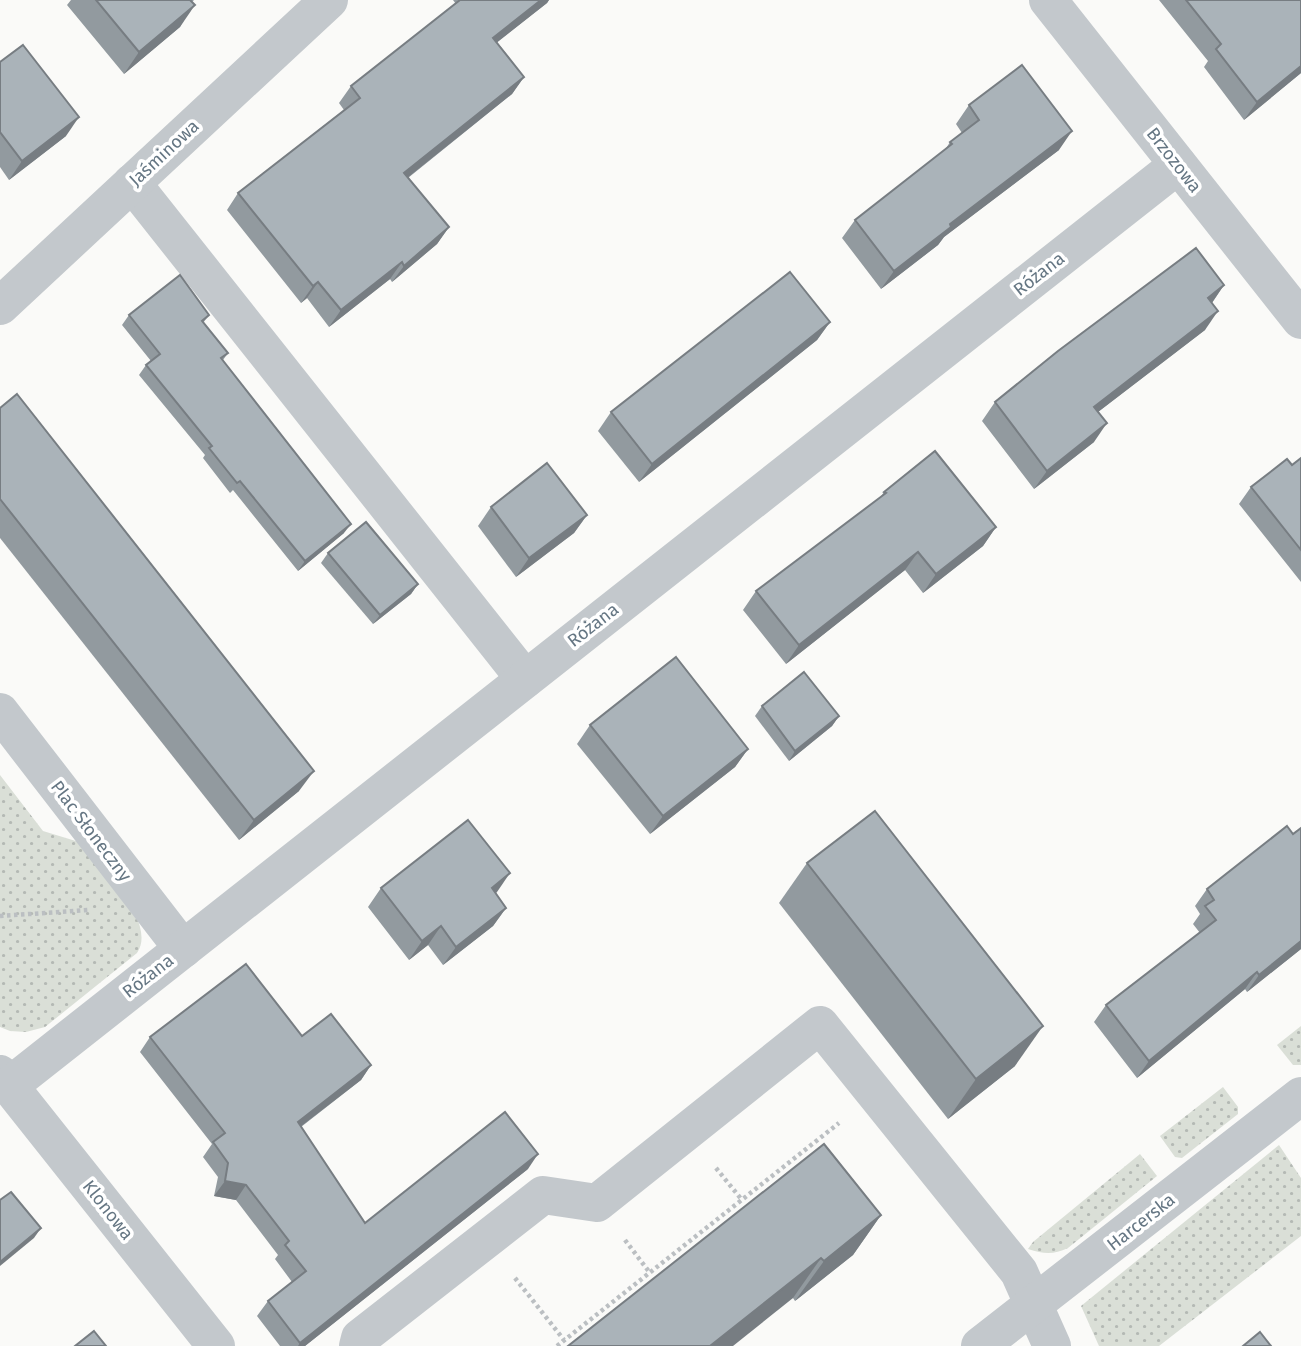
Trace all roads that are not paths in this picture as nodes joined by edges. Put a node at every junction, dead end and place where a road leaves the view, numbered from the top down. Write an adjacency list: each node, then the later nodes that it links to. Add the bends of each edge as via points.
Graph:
1 (329, 0): 4 (street, Jaśminowa)
2 (1048, 0): 3 (street, Brzozowa)
3 (1178, 165): 6 (street, Brzozowa); 7 (street, Różana)
4 (132, 183): 5 (street, Jaśminowa); 7 (street)
5 (0, 306)
6 (1301, 320)
7 (525, 678): 9 (street, Różana)
8 (0, 712): 9 (street, Plac Słoneczny)
9 (183, 949): 10 (street, Różana)
10 (5, 1080): 13 (street, Klonowa)
11 (1301, 1096): 12 (street, Harcerska)
12 (1035, 1305): 14 (street, via 1019,1272 820,1025 597,1203 543,1195 360,1338); 15 (street, Harcerska); 16 (street)
13 (216, 1346)
14 (358, 1346)
15 (980, 1346)
16 (1052, 1346)

